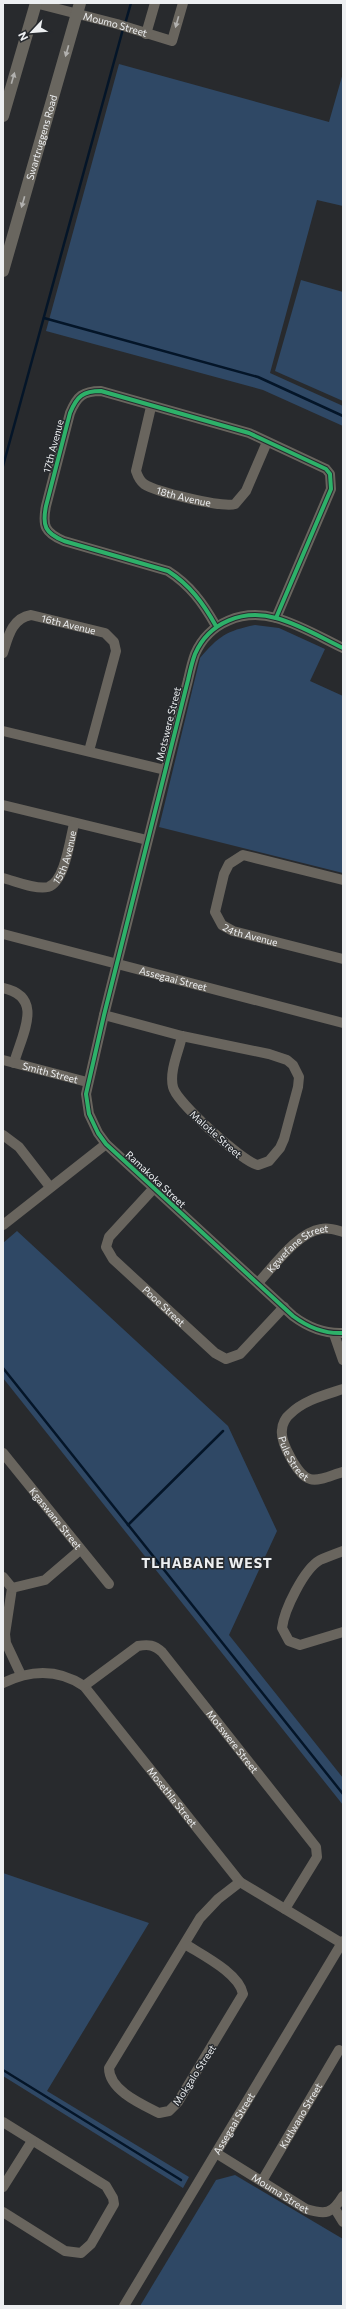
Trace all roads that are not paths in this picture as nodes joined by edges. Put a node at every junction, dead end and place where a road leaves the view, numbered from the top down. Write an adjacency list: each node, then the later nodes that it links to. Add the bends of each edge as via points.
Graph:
1 (36, 3): 4 (street, Moumo Street); 6 (main road, one-way to 1)
2 (155, 3): 5 (street)
3 (183, 3): 5 (street, Moumo Street, one-way to 5, via 172,42)
4 (79, 8): 5 (street, Moumo Street); 7 (main road, Swartruggens Road, one-way to 7)
5 (146, 34)
6 (3, 116)
7 (3, 271)
8 (151, 407): 9 (street, 17th Avenue, via 249,433); 9 (street, 18th Avenue, via 136,471 139,480 151,488 221,505 235,504 246,491); 11 (street, 17th Avenue, via 101,391 91,391 79,396 70,413 46,506 46,529 51,536 64,541 168,571 183,580)
9 (267, 442): 10 (street, 17th Avenue, via 326,469 332,481 331,489)
10 (276, 618): 11 (street, Motswere Street, via 251,615); 12 (street, Motswere Street)
11 (216, 626): 16 (street, Motswere Street, via 195,654)
12 (343, 648)
13 (3, 653): 15 (street, 16th Avenue, via 12,627 21,618 31,614 93,629 111,637 116,651)
14 (3, 731): 15 (street)
15 (90, 751): 16 (street)
16 (165, 770): 19 (street, Motswere Street)
17 (3, 804): 18 (street, 15th Avenue)
18 (74, 824): 19 (street, 15th Avenue); 20 (street, 15th Avenue, via 61,875 54,884 41,887)
19 (147, 840): 24 (street, Motswere Street)
20 (3, 878)
21 (343, 880): 23 (street, 24th Avenue, via 243,855 228,864 215,912 222,925 233,931)
22 (3, 934): 24 (street, Assegaai Street)
23 (343, 959)
24 (116, 964): 26 (street, Ramakoka Street); 27 (street, Assegaai Street)
25 (3, 988): 30 (street, Smith Street, via 17,992 23,997 29,1010)
26 (104, 1015): 28 (street, Malotle Street); 31 (street, Ramakoka Street)
27 (343, 1023)
28 (182, 1036): 28 (street, Malotle Street, via 269,1054 287,1060 297,1070 299,1077 296,1100 280,1148 269,1162 258,1165 245,1160 188,1109 176,1094 172,1079)
29 (3, 1060): 30 (street, Smith Street)
30 (14, 1063): 31 (street, Smith Street)
31 (88, 1082): 33 (street, Ramakoka Street, via 86,1094 89,1114)
32 (3, 1135): 34 (street, via 19,1147)
33 (106, 1144): 34 (street); 35 (street, Ramakoka Street)
34 (50, 1187): 36 (street)
35 (154, 1188): 38 (street, Ramakoka Street); 39 (street, Pooe Street, via 109,1237 106,1247 112,1259 215,1353 226,1359 240,1354)
36 (3, 1225)
37 (343, 1232): 38 (street, Kgwefane Street, via 323,1228 308,1234)
38 (258, 1283): 39 (street, Ramakoka Street)
39 (284, 1308): 40 (street, Ramakoka Street, via 304,1324)
40 (339, 1334): 41 (street)
41 (343, 1360)
42 (343, 1389): 44 (street, Pule Street, via 300,1406 289,1414 282,1430 282,1439 291,1458 306,1478 314,1480)
43 (3, 1453): 45 (street, Kgaswane Street)
44 (343, 1472)
45 (80, 1550): 48 (street, Kgaswane Street); 49 (street, via 45,1580)
46 (343, 1551): 50 (street, via 319,1561 310,1569 288,1607 282,1628 289,1641 300,1645)
47 (3, 1577): 49 (street)
48 (109, 1584)
49 (12, 1588): 51 (street, via 5,1634 6,1644)
50 (343, 1632)
51 (21, 1675): 52 (street, Mosethla Street); 53 (street, Mosethla Street, via 49,1673 74,1680)
52 (3, 1683)
53 (84, 1686): 54 (street, Mosethla Street); 55 (street, Motswere Street, via 138,1646 147,1644 162,1652 316,1847 317,1857)
54 (240, 1882): 55 (street, Mosethla Street); 57 (street, Mokgalo Street, via 208,1908)
55 (284, 1909): 56 (street, Mosethla Street)
56 (342, 1943): 61 (street, Assegaai Street)
57 (185, 1944): 57 (street, Mokgalo Street, via 109,2068 114,2085 159,2112 169,2111 178,2102 243,1994 242,1987 234,1976)
58 (339, 2050): 62 (street, Kutlwano Street)
59 (3, 2122): 60 (street)
60 (32, 2141): 63 (street); 66 (street, via 106,2186 113,2198 111,2210 92,2244 81,2253 73,2253)
61 (216, 2153): 62 (street, Mouma Street); 68 (street, Assegaai Street)
62 (262, 2181): 65 (street, Mouma Street, via 306,2208 318,2212)
63 (3, 2187)
64 (343, 2196): 65 (street)
65 (335, 2209): 67 (street)
66 (3, 2212)
67 (343, 2222)
68 (124, 2306)

